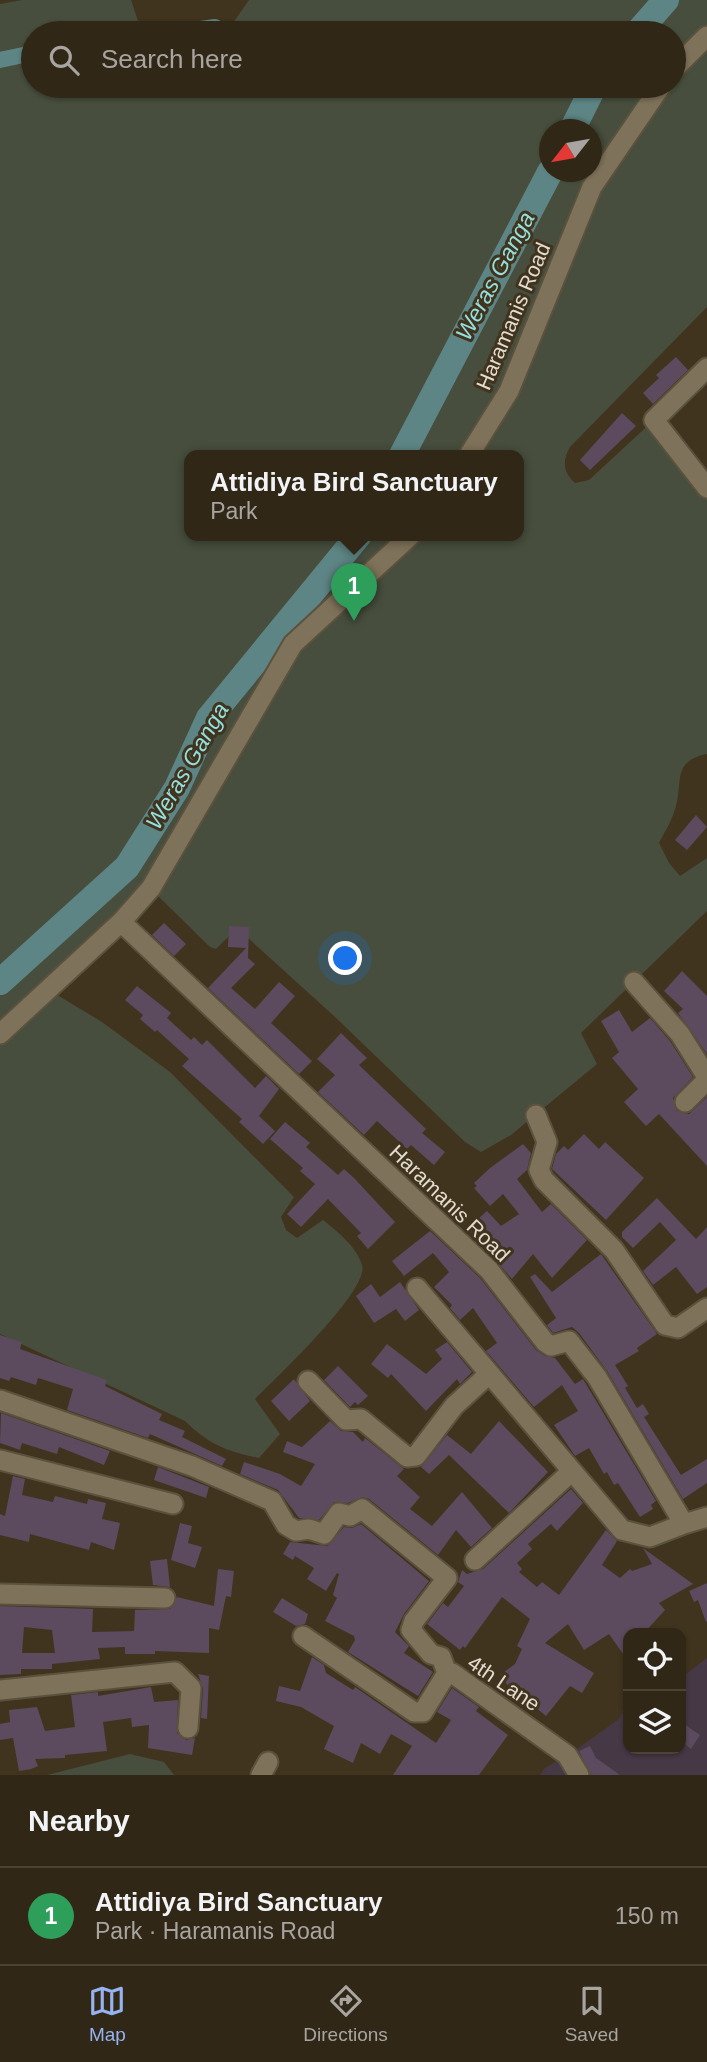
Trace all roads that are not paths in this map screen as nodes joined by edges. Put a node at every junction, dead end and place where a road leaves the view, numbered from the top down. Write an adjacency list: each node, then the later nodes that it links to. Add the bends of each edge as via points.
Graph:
1 (707, 36): 2 (street)
2 (686, 57)
3 (653, 98): 5 (street, Haramanis Road, via 592,187 509,391)
4 (707, 368): 6 (street, via 654,419)
5 (472, 450)
6 (707, 488)
7 (405, 541): 8 (street, via 293,645 151,888)
8 (121, 922): 10 (street); 23 (street, Haramanis Road, via 489,1270 545,1342 551,1346 569,1341 597,1377)
9 (634, 982): 11 (street, via 680,1034)
10 (0, 1034)
11 (707, 1078): 12 (street)
12 (685, 1102)
13 (536, 1115): 15 (street, via 547,1142 539,1170 544,1180 614,1250 665,1325 678,1328)
14 (417, 1288): 16 (street)
15 (707, 1308)
16 (489, 1374): 17 (street, via 454,1406 416,1456 407,1457 361,1419 346,1420); 20 (street)
17 (308, 1381)
18 (0, 1400): 28 (street, via 191,1466 272,1501 286,1525 296,1531 324,1534 339,1513 350,1516 362,1509 447,1578 411,1630 432,1654 442,1657)
19 (0, 1460): 21 (street)
20 (571, 1472): 23 (street, via 622,1530 650,1537); 24 (street)
21 (173, 1504)
22 (707, 1517): 23 (street)
23 (684, 1524)
24 (475, 1560)
25 (0, 1594): 26 (street)
26 (165, 1598)
27 (303, 1636): 28 (street, 4th Lane, via 414,1712 423,1712)
28 (447, 1673): 31 (street, 4th Lane, via 567,1755)
29 (0, 1690): 30 (street, via 175,1672 191,1688)
30 (188, 1728)
31 (579, 1775)

